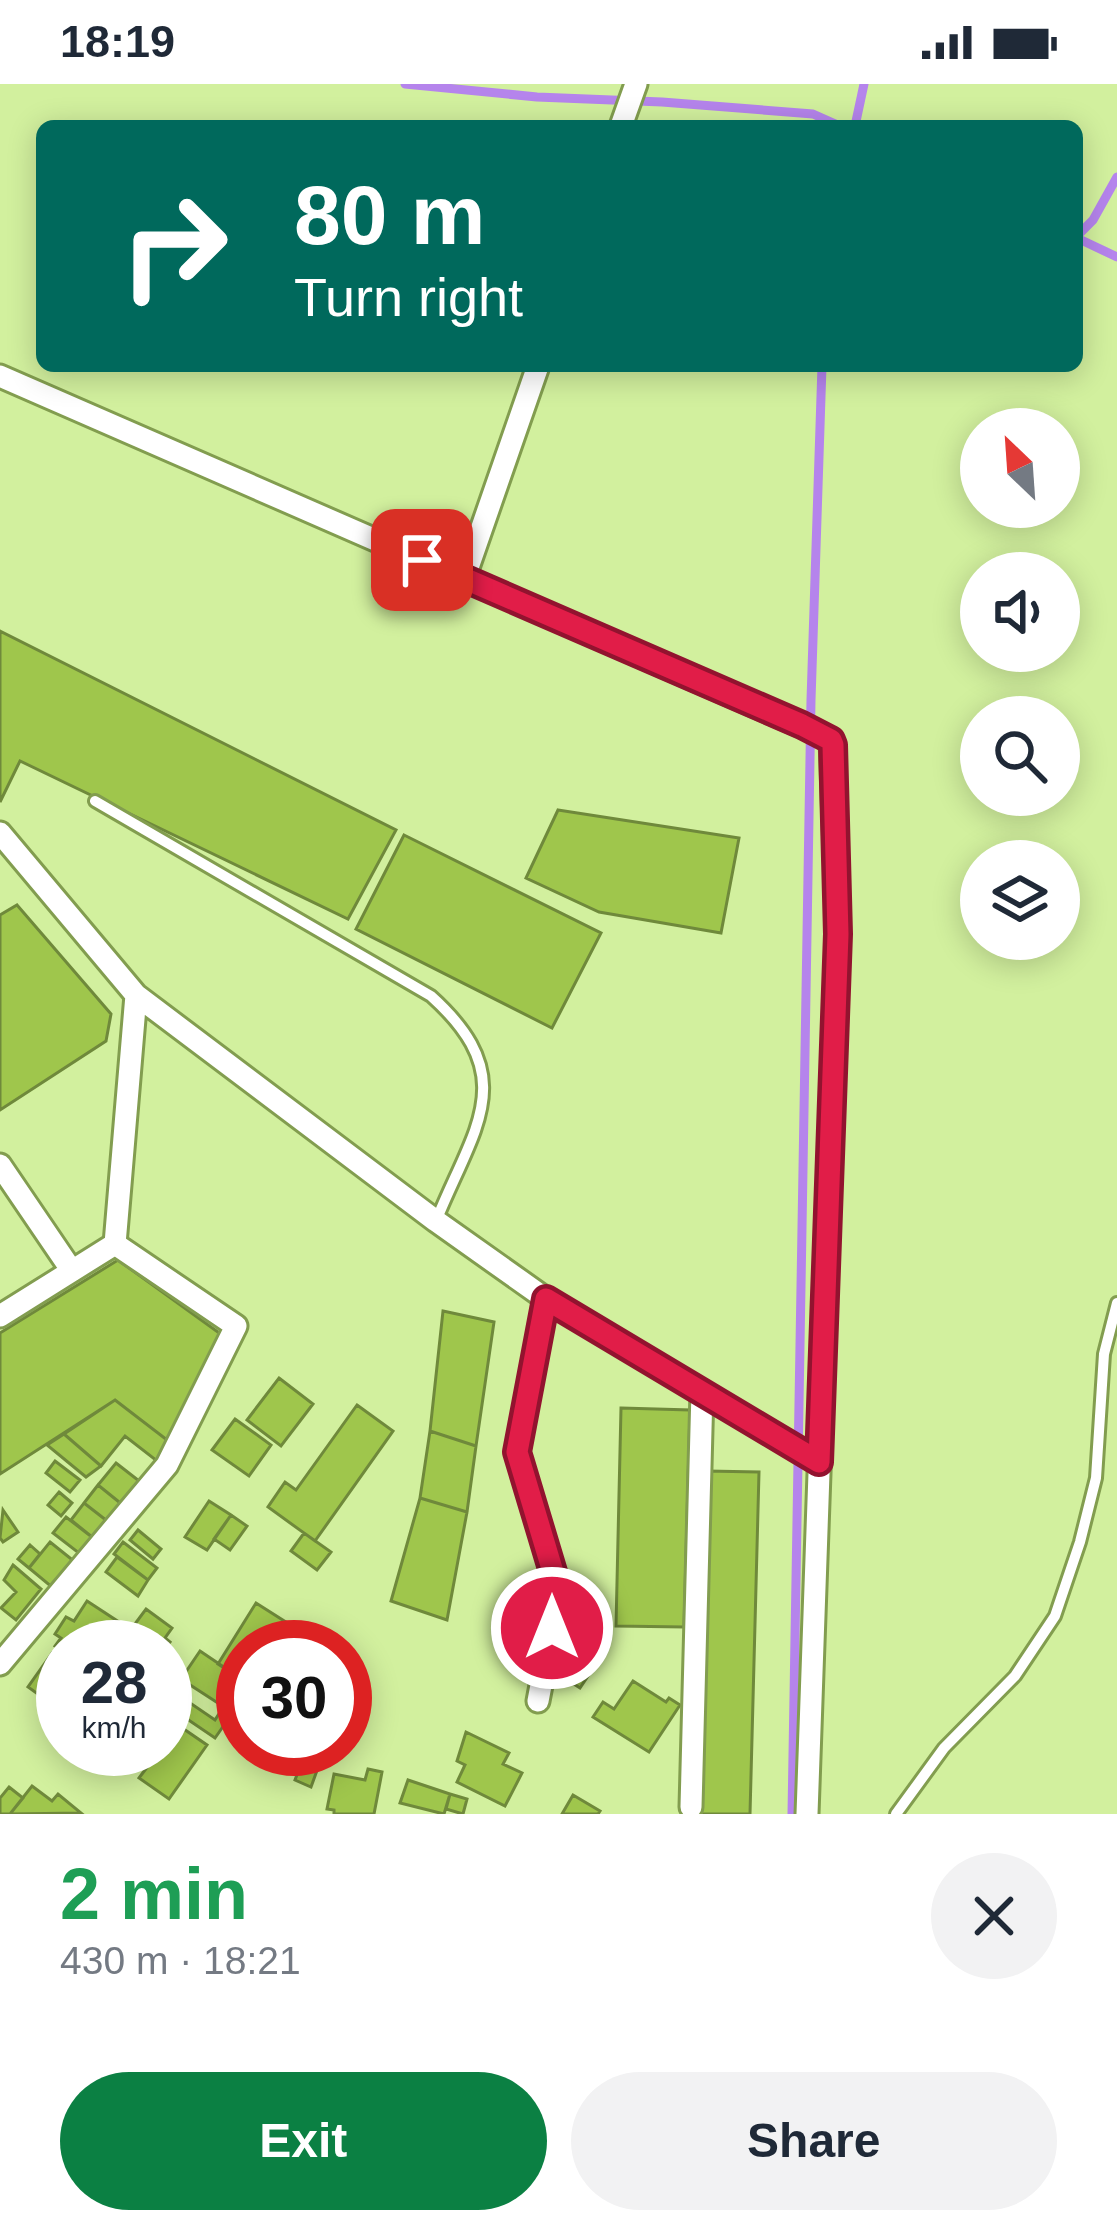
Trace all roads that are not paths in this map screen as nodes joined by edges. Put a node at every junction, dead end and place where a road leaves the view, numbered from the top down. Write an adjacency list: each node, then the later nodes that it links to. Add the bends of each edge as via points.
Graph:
1 (636, 84): 2 (street)
2 (623, 120)
3 (536, 372): 5 (street)
4 (0, 376): 5 (street)
5 (464, 579): 17 (street, via 833,745 838,934)
6 (95, 801): 10 (lane, via 431,996 458,1020 486,1078 484,1103)
7 (0, 833): 8 (street)
8 (136, 995): 10 (street); 11 (street)
9 (0, 1165): 12 (street)
10 (436, 1221): 13 (street)
11 (115, 1244): 12 (street); 18 (street, via 236,1326 167,1466)
12 (71, 1271): 15 (street)
13 (546, 1299): 16 (street); 19 (street, via 517,1452 559,1592)
14 (1117, 1303): 22 (lane, via 1104,1354 1096,1478 1055,1616 1015,1676 944,1748)
15 (0, 1316)
16 (701, 1391): 17 (street); 20 (street)
17 (811, 1457): 21 (street)
18 (0, 1664)
19 (538, 1701)
20 (691, 1808)
21 (807, 1814)
22 (896, 1814)

